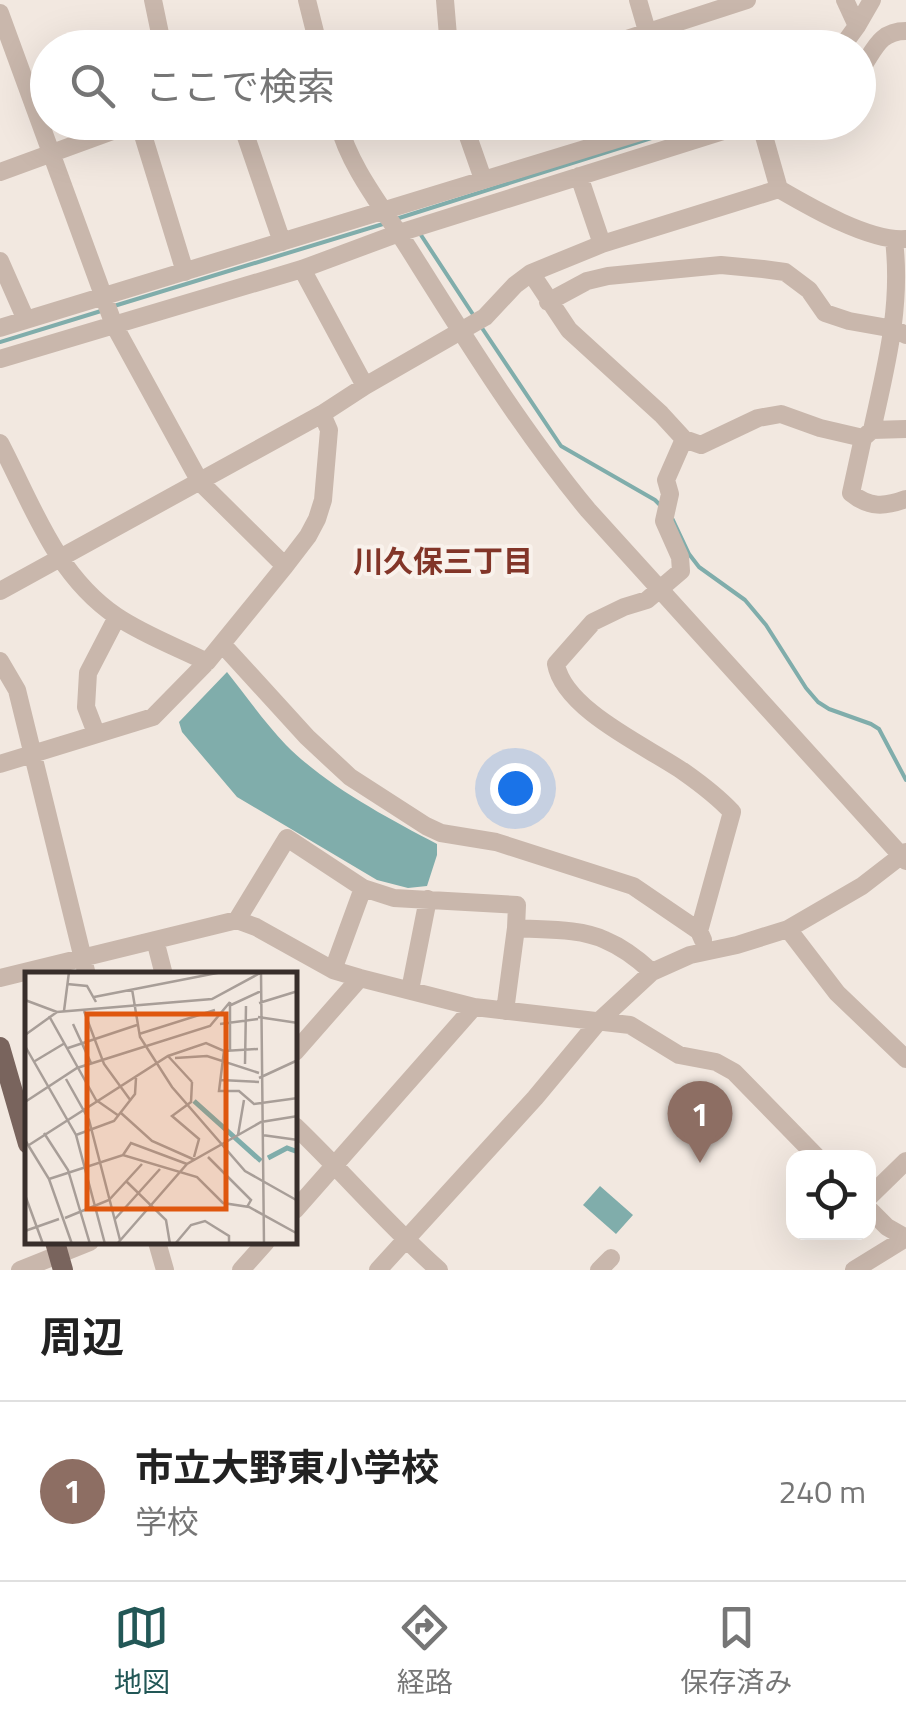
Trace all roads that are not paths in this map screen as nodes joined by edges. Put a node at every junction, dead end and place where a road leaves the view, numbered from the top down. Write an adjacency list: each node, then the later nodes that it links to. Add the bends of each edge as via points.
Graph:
1 (153, 0): 10 (street)
2 (307, 0): 11 (street)
3 (445, 0): 12 (street)
4 (638, 0): 13 (street)
5 (747, 0): 14 (street)
6 (846, 0): 9 (street)
7 (872, 0): 9 (street)
8 (0, 12): 18 (street)
9 (857, 26): 15 (street)
10 (159, 30)
11 (314, 30)
12 (448, 30)
13 (647, 30)
14 (674, 30)
15 (854, 30)
16 (906, 31): 17 (street, via 892,31)
17 (876, 47)
18 (6, 49): 19 (street)
19 (30, 103)
20 (47, 140): 29 (street)
21 (86, 140): 29 (street)
22 (144, 140): 41 (street)
23 (247, 140): 37 (street)
24 (343, 140): 34 (street)
25 (469, 140): 32 (street)
26 (613, 140): 32 (street)
27 (694, 140): 31 (street)
28 (765, 140): 33 (street)
29 (52, 152): 30 (street); 43 (street)
30 (0, 172)
31 (579, 176): 35 (street); 38 (street)
32 (483, 179): 34 (street)
33 (779, 189): 36 (street, via 817,211); 38 (street)
34 (384, 210): 35 (street); 37 (street)
35 (399, 233): 40 (street); 47 (street)
36 (900, 240): 49 (street)
37 (282, 242): 41 (street)
38 (602, 244): 42 (street)
39 (0, 261): 45 (street)
40 (302, 269): 46 (street); 51 (street)
41 (185, 272): 43 (street)
42 (531, 273): 44 (street); 47 (street)
43 (105, 298): 45 (street); 46 (street)
44 (548, 302): 49 (street, via 586,280 736,266 784,272 826,313); 55 (street)
45 (26, 320): 48 (street)
46 (113, 324): 50 (street); 57 (street)
47 (473, 324): 51 (street); 61 (street, via 556,472)
48 (0, 328)
49 (900, 332): 54 (street)
50 (0, 359)
51 (364, 386): 52 (street)
52 (322, 414): 57 (street); 60 (street, via 328,430 323,500 318,520)
53 (906, 429): 54 (street)
54 (868, 434): 55 (street, via 781,414 702,445); 58 (street, via 851,493 877,506)
55 (684, 439): 61 (street, via 666,480 664,521 681,571)
56 (0, 443): 59 (street)
57 (200, 482): 59 (street); 60 (street)
58 (906, 499)
59 (58, 559): 62 (street); 63 (street)
60 (285, 566): 64 (street)
61 (660, 590): 70 (street); 76 (street, via 593,622 556,664 558,676 602,722 732,812)
62 (0, 591)
63 (117, 616): 66 (street); 67 (street, via 88,673 86,708)
64 (223, 644): 66 (street); 76 (street, via 350,777 426,826 633,886)
65 (0, 661): 68 (street, via 17,690)
66 (207, 662): 67 (street, via 153,717)
67 (96, 734): 68 (street)
68 (33, 754): 69 (street); 79 (street)
69 (0, 764)
70 (904, 856): 75 (street)
71 (363, 888): 72 (street); 73 (street, via 286,838); 80 (street)
72 (428, 899): 74 (street, via 517,905); 87 (street)
73 (237, 920): 77 (street); 80 (street)
74 (516, 928): 83 (street, via 603,938); 89 (street)
75 (788, 929): 78 (street); 93 (street, via 837,993)
76 (699, 930): 78 (street)
77 (155, 940): 79 (street); 82 (street)
78 (708, 950): 83 (street)
79 (84, 966): 81 (street)
80 (332, 970): 86 (street)
81 (42, 972)
82 (163, 972)
83 (652, 972): 90 (street)
84 (25, 974): 85 (street)
85 (0, 978)
86 (360, 978): 87 (street); 91 (street)
87 (410, 990): 88 (street)
88 (474, 1007): 89 (street); 98 (street)
89 (505, 1011): 90 (street)
90 (598, 1022): 96 (street, via 630,1026 680,1055 734,1072); 103 (street)
91 (298, 1045)
92 (0, 1047): 95 (main road)
93 (906, 1059)
94 (298, 1129): 98 (street)
95 (25, 1134)
96 (810, 1150)
97 (906, 1161): 99 (street)
98 (336, 1164): 100 (street); 103 (street)
99 (876, 1190)
100 (298, 1207)
101 (876, 1216): 102 (street)
102 (906, 1238): 113 (street)
103 (405, 1240): 111 (street); 112 (street)
104 (83, 1245): 107 (street)
105 (158, 1245): 109 (street)
106 (263, 1245): 110 (street)
107 (59, 1256): 108 (street)
108 (20, 1270)
109 (164, 1270)
110 (241, 1270)
111 (378, 1270)
112 (439, 1270)
113 (854, 1270)

